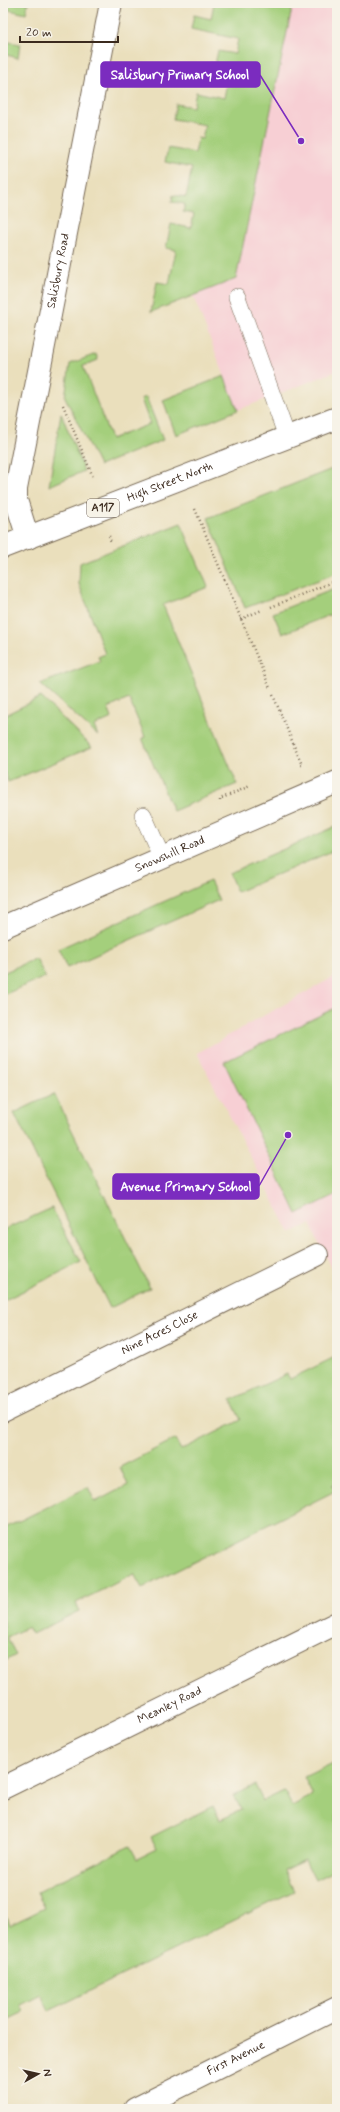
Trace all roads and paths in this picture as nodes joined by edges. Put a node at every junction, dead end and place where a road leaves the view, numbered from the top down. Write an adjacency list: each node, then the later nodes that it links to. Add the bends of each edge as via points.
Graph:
1 (111, 3): 8 (street, Salisbury Road, via 16,489 16,500)
2 (237, 297): 5 (lane)
3 (55, 403): 6 (path, via 63,405)
4 (337, 418): 5 (street, High Street North / A117)
5 (287, 437): 8 (street, High Street North / A117)
6 (93, 477)
7 (195, 509): 13 (path)
8 (28, 538): 9 (street, High Street North / A117)
9 (3, 547)
10 (337, 580): 11 (path)
11 (271, 607)
12 (262, 610): 13 (path)
13 (241, 619): 14 (path)
14 (270, 688)
15 (273, 695): 16 (path)
16 (302, 764)
17 (337, 782): 19 (street, Snowshill Road)
18 (143, 815): 19 (lane)
19 (162, 858): 20 (street, Snowshill Road)
20 (3, 927)
21 (317, 1255): 22 (street, Nine Acres Close)
22 (3, 1411)
23 (337, 1623): 24 (street, Meanley Road)
24 (3, 1788)
25 (337, 2008): 26 (street, First Avenue)
26 (135, 2109)

